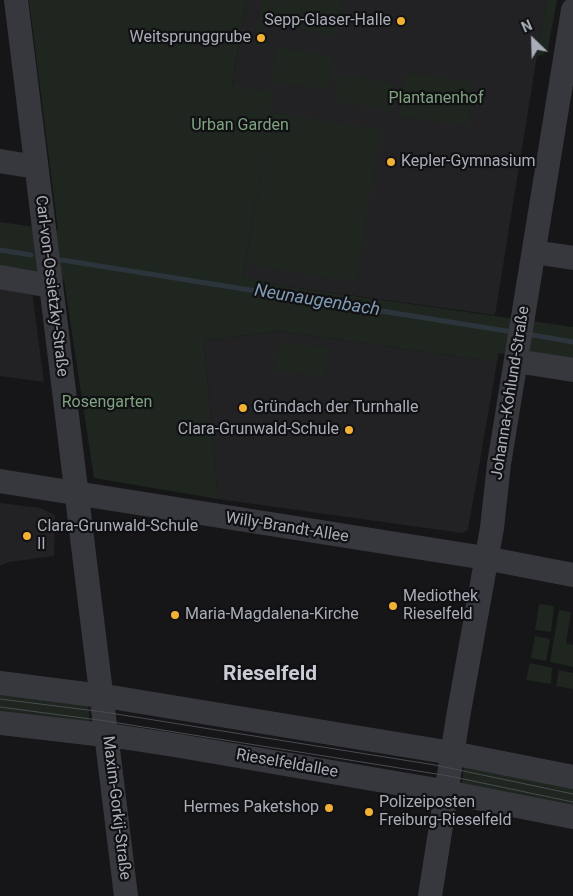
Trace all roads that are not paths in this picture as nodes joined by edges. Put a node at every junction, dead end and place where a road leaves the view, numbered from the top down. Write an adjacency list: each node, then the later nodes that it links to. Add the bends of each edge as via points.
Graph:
1 (16, 0): 4 (street, Carl-von-Ossietzky-Straße)
2 (573, 10): 5 (street, Johanna-Kohlund-Straße)
3 (0, 161): 4 (street)
4 (36, 167): 7 (street, Carl-von-Ossietzky-Straße)
5 (534, 252): 6 (street); 9 (street, Johanna-Kohlund-Straße)
6 (573, 258)
7 (49, 267): 8 (street); 12 (street, Carl-von-Ossietzky-Straße)
8 (0, 278)
9 (516, 359): 10 (street); 13 (street, Johanna-Kohlund-Straße)
10 (573, 370)
11 (0, 482): 12 (street, Willy-Brandt-Allee)
12 (76, 493): 13 (street, Willy-Brandt-Allee); 16 (street, Carl-von-Ossietzky-Straße)
13 (485, 558): 14 (street, Willy-Brandt-Allee); 19 (street, Johanna-Kohlund-Straße)
14 (573, 575)
15 (0, 684): 16 (street)
16 (102, 696): 18 (street, Carl-von-Ossietzky-Straße); 19 (street)
17 (0, 723): 18 (street, Rieselfeldallee)
18 (106, 728): 21 (street, Rieselfeldallee, via 174,745); 23 (street, Maxim-Gorkij-Straße)
19 (452, 753): 20 (street); 21 (street, Johanna-Kohlund-Straße)
20 (573, 777)
21 (448, 784): 22 (street, Rieselfeldallee); 24 (street, Johanna-Kohlund-Straße)
22 (573, 817)
23 (126, 896)
24 (430, 896)

